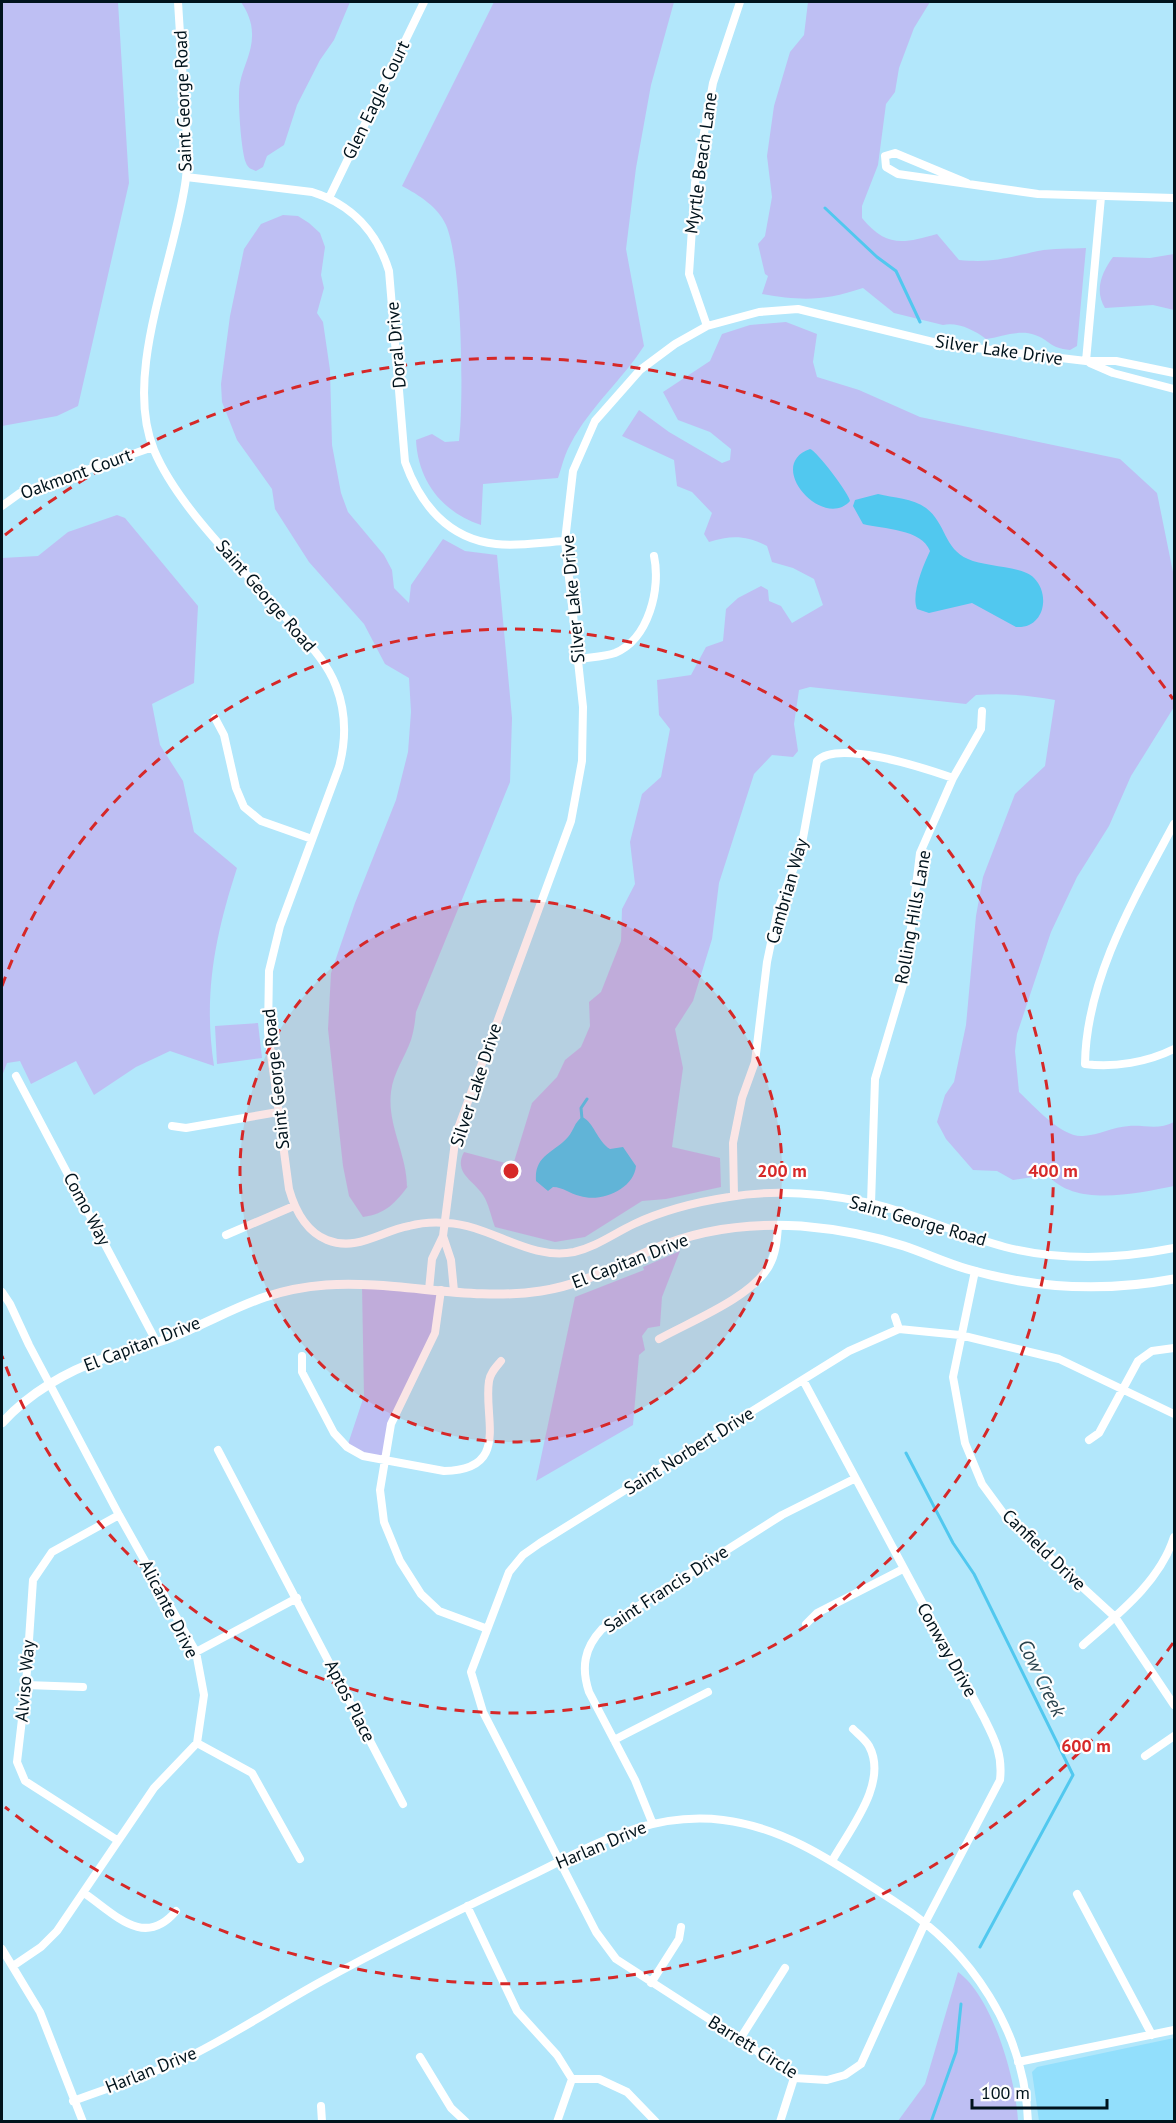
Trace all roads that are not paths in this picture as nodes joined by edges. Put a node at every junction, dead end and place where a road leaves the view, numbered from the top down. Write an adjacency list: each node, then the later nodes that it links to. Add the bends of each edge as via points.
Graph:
1 (178, 2): 4 (street, Saint George Road)
2 (424, 2): 7 (street, Glen Eagle Court)
3 (740, 2): 9 (street, Myrtle Beach Lane, via 713,83 695,183 689,274)
4 (186, 177): 7 (street, Doral Drive); 13 (street, Saint George Road, via 145,374 144,409)
5 (967, 183): 5 (street, via 895,153 885,156 890,171); 6 (street, via 1038,194)
6 (1101, 197): 8 (street); 10 (street)
7 (329, 198): 15 (street, Doral Drive, via 367,227 384,255 391,287 405,462 426,506 441,521 475,540 496,544)
8 (1174, 198)
9 (707, 326): 10 (street, Silver Lake Drive, via 747,314 798,309 941,344); 15 (street, Silver Lake Drive, via 640,370 595,421 573,471)
10 (1086, 362): 11 (street, Silver Lake Drive, via 1116,361); 12 (street, Silver Lake Drive)
11 (1174, 373)
12 (1174, 388)
13 (153, 447): 14 (street, Oakmont Court, via 20,493); 22 (street, Saint George Road, via 172,486 313,648 336,684 344,721 342,756)
14 (2, 506)
15 (565, 541): 17 (street, Silver Lake Drive)
16 (654, 556): 17 (street, via 658,572 648,616 639,634 614,653)
17 (578, 659): 30 (street, Silver Lake Drive, via 583,707 582,762 571,821 456,1134)
18 (982, 711): 20 (street, Rolling Hills Lane, via 981,729)
19 (215, 718): 22 (street, via 224,735 244,807 261,821)
20 (953, 778): 27 (street, Cambrian Way, via 881,757 833,753 817,761 801,849 778,909 767,962 755,1062 742,1098 733,1143); 28 (street, Rolling Hills Lane, via 921,854 905,978 875,1079)
21 (1174, 824): 23 (street, via 1132,904 1102,975 1091,1012 1085,1064 1104,1066 1159,1057)
22 (312, 839): 25 (street, Saint George Road, via 280,926 267,990)
23 (1174, 1049)
24 (16, 1076): 45 (street, Como Way)
25 (278, 1112): 26 (street, via 186,1128); 29 (street, Saint George Road)
26 (172, 1126)
27 (734, 1196): 28 (street, Saint George Road, via 822,1196); 30 (street, Saint George Road, via 667,1211 591,1247 548,1254 484,1230)
28 (871, 1204): 34 (street, Saint George Road, via 1008,1247 1068,1256 1113,1256)
29 (294, 1206): 30 (street, Saint George Road, via 318,1235 343,1243 365,1242 410,1225); 32 (street)
30 (444, 1222): 33 (street, Silver Lake Drive)
31 (778, 1226): 35 (street, El Capitan Drive, via 821,1228 879,1239); 39 (street, El Capitan Drive, via 720,1230 685,1238 597,1276 559,1287 520,1293); 44 (street, via 771,1263 762,1277 749,1289)
32 (226, 1235)
33 (443, 1236): 37 (street, via 432,1259); 39 (street, via 452,1260)
34 (1174, 1248)
35 (975, 1271): 36 (street, El Capitan Drive, via 1057,1287 1104,1287); 43 (street, Canfield Drive)
36 (1174, 1279)
37 (429, 1290): 38 (street, El Capitan Drive); 45 (street, El Capitan Drive, via 329,1285 298,1288 251,1300)
38 (441, 1290): 39 (street, El Capitan Drive); 56 (street, via 435,1333 391,1424)
39 (454, 1291)
40 (2, 1292): 50 (street, Alicante Drive)
41 (895, 1317): 42 (street)
42 (899, 1329): 43 (street, Saint Norbert Drive); 49 (street, Saint Norbert Drive, via 849,1351)
43 (960, 1335): 51 (street, Saint Norbert Drive, via 1059,1359); 62 (street, Canfield Drive, via 953,1377 965,1443 982,1484 1007,1518)
44 (658, 1339)
45 (157, 1342): 50 (street, El Capitan Drive, via 101,1359)
46 (1174, 1348): 51 (street, via 1152,1351 1138,1361)
47 (302, 1356): 56 (street, via 302,1372 334,1433 363,1456)
48 (501, 1361): 56 (street, via 489,1382 491,1435 481,1457 469,1466 450,1471)
49 (803, 1380): 57 (street, Conway Drive); 64 (street, Saint Norbert Drive, via 523,1555 509,1572)
50 (50, 1384): 53 (street, El Capitan Drive); 58 (street, Alicante Drive)
51 (1122, 1390): 52 (street, Saint Norbert Drive); 54 (street, via 1099,1433)
52 (1174, 1414)
53 (2, 1423)
54 (1089, 1440)
55 (218, 1450): 61 (street, Aptos Place)
56 (383, 1460): 64 (street, via 380,1490 384,1522 400,1561 421,1594 439,1611)
57 (854, 1479): 60 (street, Conway Drive); 73 (street, Saint Francis Drive, via 782,1515 593,1638 584,1663 584,1679)
58 (119, 1515): 66 (street, Alicante Drive); 67 (street, Alviso Way, via 52,1552 33,1580)
59 (1174, 1537): 62 (street, via 1170,1552 1148,1584)
60 (903, 1569): 63 (street, via 817,1613); 86 (street, Conway Drive, via 983,1716 1002,1761 1000,1780)
61 (297, 1598): 66 (street); 76 (street, Aptos Place)
62 (1115, 1617): 65 (street); 70 (street, Canfield Drive)
63 (806, 1624)
64 (485, 1628): 80 (street, Saint Norbert Drive, via 471,1672 483,1712)
65 (1083, 1644)
66 (196, 1652): 74 (street, Alicante Drive, via 204,1695)
67 (26, 1685): 68 (street); 78 (street, Alviso Way, via 17,1762 25,1781)
68 (83, 1688)
69 (708, 1692): 73 (street)
70 (1174, 1705)
71 (853, 1729): 81 (street, via 868,1744 875,1776)
72 (1174, 1736): 75 (street)
73 (614, 1740): 77 (street, Saint Francis Drive)
74 (197, 1743): 78 (street, via 154,1788); 79 (street, via 252,1773)
75 (1145, 1756)
76 (403, 1804)
77 (652, 1822): 80 (street, Harlan Drive); 81 (street, Harlan Drive, via 721,1820 759,1827 794,1839)
78 (117, 1840): 82 (street)
79 (300, 1859)
80 (561, 1861): 84 (street, Harlan Drive); 91 (street, Barrett Circle, via 605,1947)
81 (832, 1862): 86 (street, Harlan Drive)
82 (84, 1893): 85 (street, via 144,1930 156,1928); 89 (street, via 57,1931)
83 (1077, 1894): 93 (street)
84 (467, 1906): 98 (street, via 518,2012 557,2055); 99 (street, Harlan Drive, via 184,2059)
85 (176, 1911)
86 (925, 1923): 96 (street, Harlan Drive, via 964,1958 994,2000); 97 (street, Barrett Circle, via 861,2064 845,2075 827,2080)
87 (681, 1928): 91 (street, via 674,1949)
88 (2, 1949): 89 (street)
89 (13, 1966): 99 (street, via 40,2012)
90 (785, 1968): 94 (street)
91 (651, 1983): 94 (street, Barrett Circle)
92 (1174, 2030): 93 (street)
93 (1152, 2036): 96 (street)
94 (740, 2039): 97 (street, Barrett Circle)
95 (420, 2057): 103 (street, via 451,2108)
96 (1018, 2062): 107 (street, Harlan Drive)
97 (794, 2078): 106 (street)
98 (572, 2079): 104 (street); 105 (street, via 599,2079 627,2092)
99 (73, 2101): 101 (street)
100 (321, 2106): 102 (street)
101 (83, 2121)
102 (322, 2121)
103 (466, 2121)
104 (557, 2121)
105 (656, 2121)
106 (780, 2121)
107 (1028, 2121)

